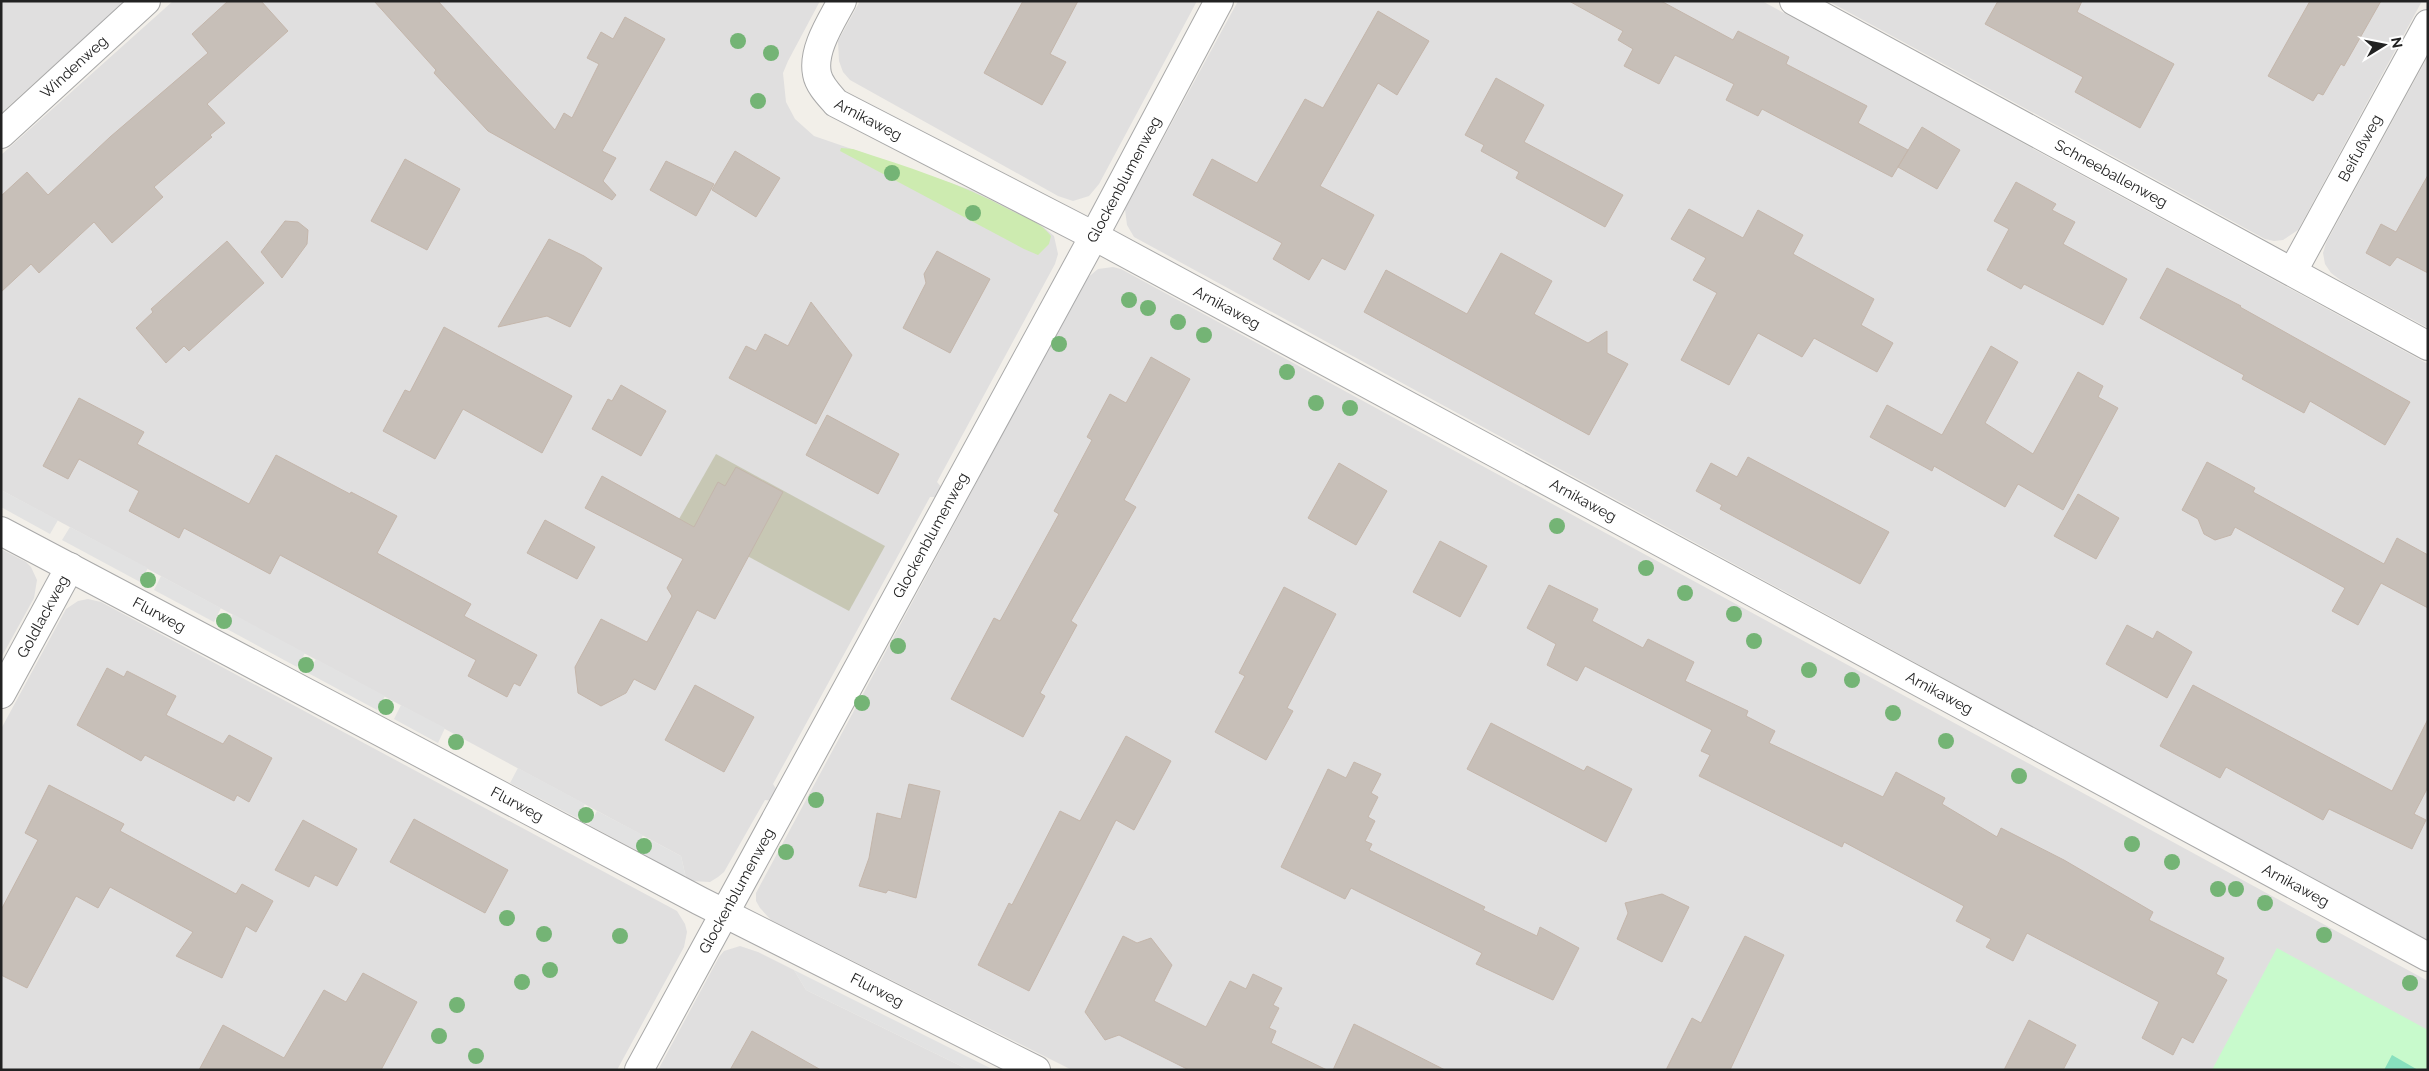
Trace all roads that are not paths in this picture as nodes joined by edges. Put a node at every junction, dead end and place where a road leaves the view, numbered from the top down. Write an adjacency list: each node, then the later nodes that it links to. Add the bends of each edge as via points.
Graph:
1 (146, 1): 6 (street, Windenweg)
2 (842, 1): 7 (street, Arnikaweg, via 816,60 817,76 824,90 836,102)
3 (1219, 1): 7 (street, Glockenblumenweg)
4 (1794, 1): 8 (street, Schneeballenweg)
5 (2428, 24): 8 (street, Beifußweg)
6 (1, 134)
7 (1094, 236): 13 (street, Glockenblumenweg); 14 (street, Arnikaweg)
8 (2293, 271): 9 (street, Schneeballenweg)
9 (2428, 346)
10 (1, 531): 11 (street, Flurweg)
11 (70, 567): 12 (street, Goldlackweg); 13 (street, Flurweg)
12 (1, 694)
13 (725, 913): 15 (street, Glockenblumenweg); 16 (street, Flurweg)
14 (2428, 957)
15 (639, 1070)
16 (1036, 1070)

